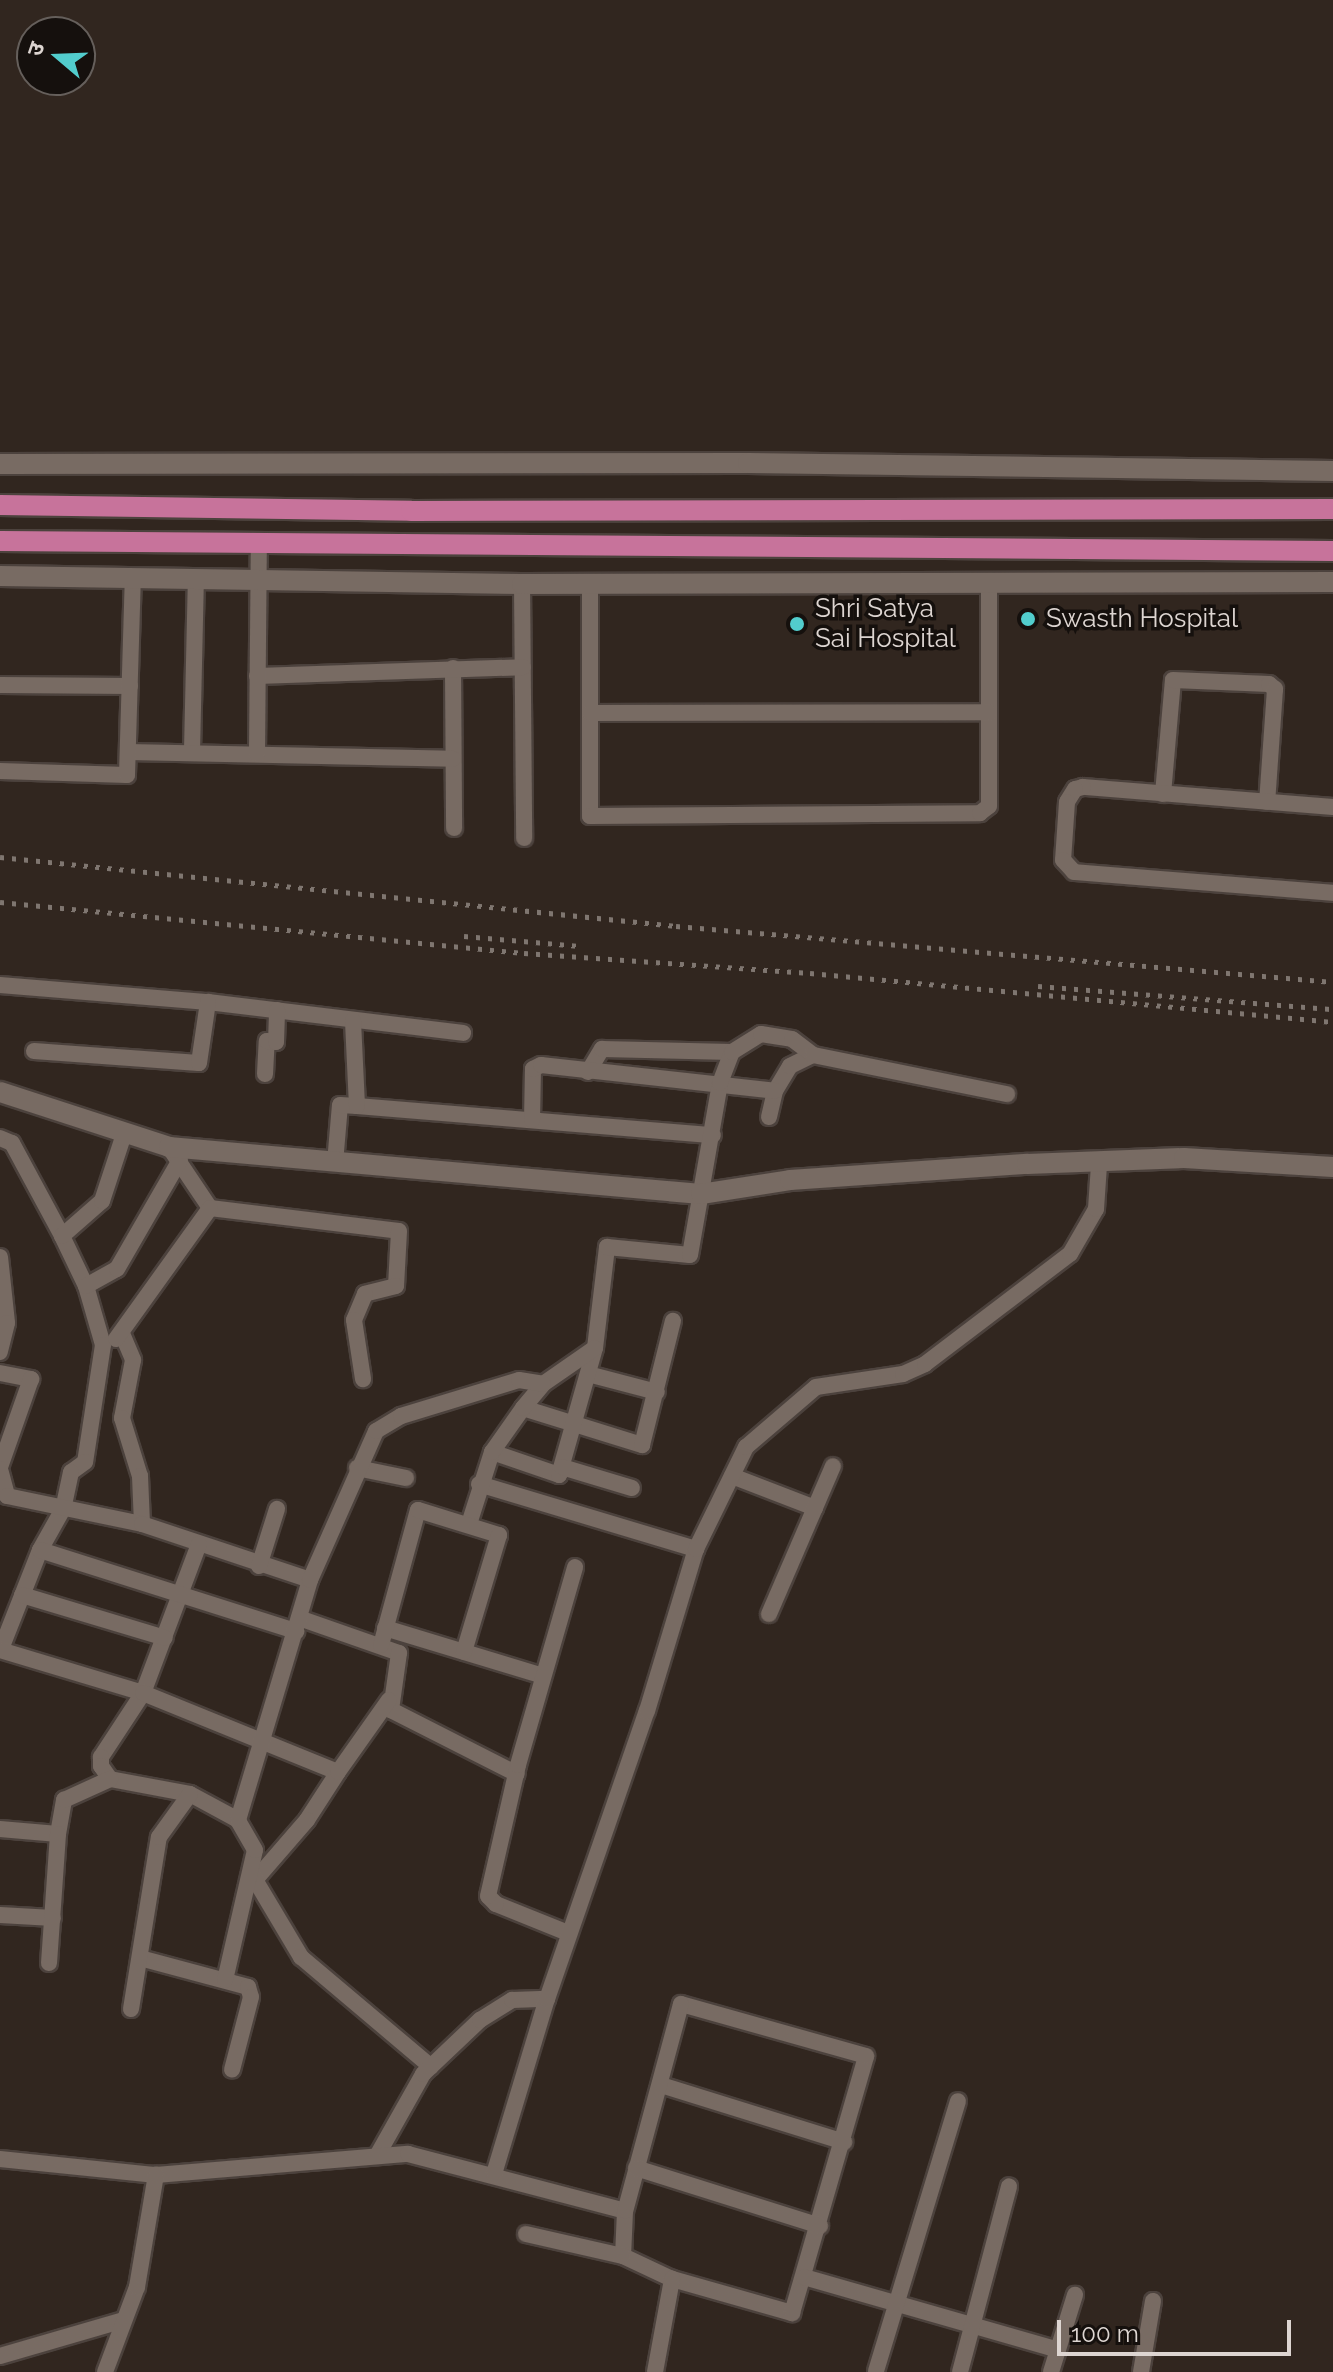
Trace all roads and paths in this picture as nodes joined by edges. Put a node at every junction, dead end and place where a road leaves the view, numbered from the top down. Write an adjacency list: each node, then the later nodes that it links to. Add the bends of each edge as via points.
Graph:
1 (0, 464): 2 (street, via 795,463)
2 (1333, 471)
3 (0, 505): 4 (main road, via 411,511)
4 (1333, 509)
5 (0, 541): 6 (main road)
6 (259, 545): 7 (main road, via 983,544); 11 (street)
7 (1333, 551)
8 (0, 576): 9 (street)
9 (133, 578): 10 (street); 20 (street)
10 (196, 579): 11 (street); 23 (street)
11 (256, 579): 14 (street); 18 (street)
12 (989, 581): 13 (street); 15 (street); 21 (street)
13 (1333, 582)
14 (522, 584): 15 (street); 16 (street)
15 (590, 584): 22 (street)
16 (523, 667): 17 (street); 32 (street)
17 (453, 668): 18 (street); 26 (street)
18 (257, 676): 25 (street)
19 (0, 685): 20 (street)
20 (130, 686): 24 (street)
21 (988, 712): 22 (street); 22 (street, via 989,806 980,813 590,816)
22 (590, 713)
23 (192, 751): 24 (street); 25 (street)
24 (128, 752): 27 (street, via 127,775)
25 (257, 754): 26 (street)
26 (453, 759): 31 (street)
27 (0, 771)
28 (1163, 794): 29 (street); 29 (street, via 1173,680 1269,684 1275,689); 33 (street, via 1075,789 1067,802 1063,860 1068,870)
29 (1267, 802): 30 (street)
30 (1333, 807)
31 (454, 828)
32 (524, 838)
33 (1333, 893)
34 (0, 985): 35 (street)
35 (208, 1002): 36 (street); 39 (street, via 199,1063)
36 (277, 1010): 37 (street); 43 (street, via 276,1042 267,1041)
37 (353, 1020): 38 (street); 48 (street)
38 (463, 1033)
39 (34, 1051)
40 (732, 1052): 41 (street, via 761,1034 792,1039); 42 (street, via 602,1049); 44 (street)
41 (813, 1055): 45 (street, via 790,1066); 47 (street)
42 (588, 1072): 44 (street); 50 (street, via 537,1066)
43 (265, 1074)
44 (720, 1083): 45 (street); 52 (street)
45 (775, 1091): 49 (street)
46 (0, 1092): 51 (street)
47 (1007, 1094)
48 (357, 1106): 50 (street); 55 (street, via 340,1105)
49 (769, 1117)
50 (532, 1120): 52 (street)
51 (124, 1134): 54 (street); 60 (street, via 102,1201)
52 (713, 1135): 58 (street)
53 (0, 1138): 60 (street, via 12,1143)
54 (175, 1153): 55 (street); 59 (street); 62 (street, via 117,1269)
55 (335, 1163): 58 (street)
56 (1099, 1165): 57 (street, via 1184,1158); 58 (street, via 1027,1164 790,1180); 80 (street, via 1096,1209 1070,1254 925,1364 903,1374 816,1387 746,1447)
57 (1333, 1167)
58 (701, 1194): 66 (street, via 690,1255 607,1247)
59 (210, 1208): 64 (street); 70 (street, via 399,1231 396,1286 365,1294 354,1320)
60 (62, 1236): 62 (street)
61 (0, 1257): 67 (street, via 7,1323)
62 (86, 1286): 65 (street)
63 (673, 1321): 72 (street)
64 (123, 1336): 65 (street); 87 (street, via 133,1360 122,1418 140,1476)
65 (103, 1345): 85 (street, via 85,1462 71,1472)
66 (595, 1348): 69 (street); 71 (street)
67 (0, 1352)
68 (0, 1373): 78 (street, via 31,1379)
69 (588, 1374): 72 (street); 74 (street)
70 (363, 1379)
71 (543, 1384): 73 (street); 79 (street, via 519,1380 401,1416 376,1431)
72 (657, 1392): 74 (street, via 642,1445)
73 (523, 1408): 74 (street); 75 (street)
74 (573, 1426): 77 (street)
75 (492, 1452): 77 (street, via 559,1475); 82 (street)
76 (833, 1466): 84 (street)
77 (562, 1467): 83 (street)
78 (0, 1468): 85 (street, via 7,1496)
79 (357, 1468): 81 (street); 94 (street)
80 (732, 1476): 84 (street); 90 (street)
81 (406, 1478)
82 (479, 1484): 88 (street); 90 (street)
83 (632, 1488)
84 (815, 1508): 97 (street)
85 (63, 1509): 87 (street); 91 (street)
86 (277, 1509): 92 (street)
87 (142, 1524): 89 (street)
88 (469, 1524): 99 (street, via 418,1510); 103 (street, via 499,1535)
89 (199, 1544): 92 (street); 95 (street)
90 (696, 1549): 118 (street, via 647,1711)
91 (40, 1550): 95 (street); 96 (street)
92 (259, 1566): 94 (street)
93 (575, 1567): 104 (street)
94 (310, 1580): 98 (street)
95 (184, 1593): 98 (street); 100 (street)
96 (22, 1595): 100 (street); 102 (street)
97 (769, 1614)
98 (297, 1624): 101 (street); 107 (street)
99 (385, 1628): 101 (street); 103 (street)
100 (165, 1638): 105 (street)
101 (381, 1645): 106 (street, via 399,1653)
102 (1, 1650): 105 (street)
103 (464, 1652): 104 (street)
104 (543, 1676): 109 (street)
105 (143, 1693): 107 (street); 110 (street, via 101,1757 104,1775)
106 (389, 1700): 108 (street); 109 (street, via 391,1710)
107 (261, 1739): 108 (street); 112 (street)
108 (338, 1772): 115 (street, via 307,1820)
109 (517, 1774): 118 (street, via 488,1896)
110 (110, 1779): 111 (street); 114 (street, via 64,1800)
111 (190, 1794): 112 (street); 119 (street, via 159,1837)
112 (238, 1820): 115 (street, via 255,1850)
113 (0, 1829): 114 (street)
114 (58, 1834): 117 (street)
115 (252, 1875): 121 (street); 124 (street, via 301,1957)
116 (0, 1915): 117 (street)
117 (53, 1918): 120 (street)
118 (568, 1933): 122 (street)
119 (140, 1958): 121 (street); 123 (street)
120 (49, 1963)
121 (225, 1980): 125 (street, via 251,1991)
122 (547, 1999): 124 (street, via 512,2000 480,2020); 132 (street)
123 (131, 2009)
124 (431, 2067): 129 (street)
125 (232, 2070)
126 (661, 2085): 128 (street); 128 (street, via 681,2004 866,2056); 131 (street)
127 (958, 2101): 143 (street)
128 (844, 2142): 136 (street)
129 (378, 2154): 132 (street, via 408,2154); 133 (street)
130 (0, 2159): 133 (street)
131 (636, 2168): 135 (street); 136 (street)
132 (494, 2174): 135 (street)
133 (156, 2175): 144 (street, via 137,2287)
134 (1009, 2186): 145 (street)
135 (625, 2211): 138 (street)
136 (820, 2226): 139 (street)
137 (526, 2234): 138 (street)
138 (623, 2256): 140 (street)
139 (804, 2277): 140 (street, via 792,2313); 143 (street)
140 (672, 2279): 150 (street)
141 (1075, 2295): 146 (street)
142 (1153, 2301): 153 (street)
143 (896, 2305): 145 (street); 148 (street)
144 (124, 2320): 147 (street); 149 (street)
145 (971, 2326): 146 (street); 151 (street)
146 (1058, 2350): 152 (street)
147 (0, 2356)
148 (876, 2371)
149 (105, 2372)
150 (655, 2372)
151 (960, 2372)
152 (1051, 2372)
153 (1141, 2372)

